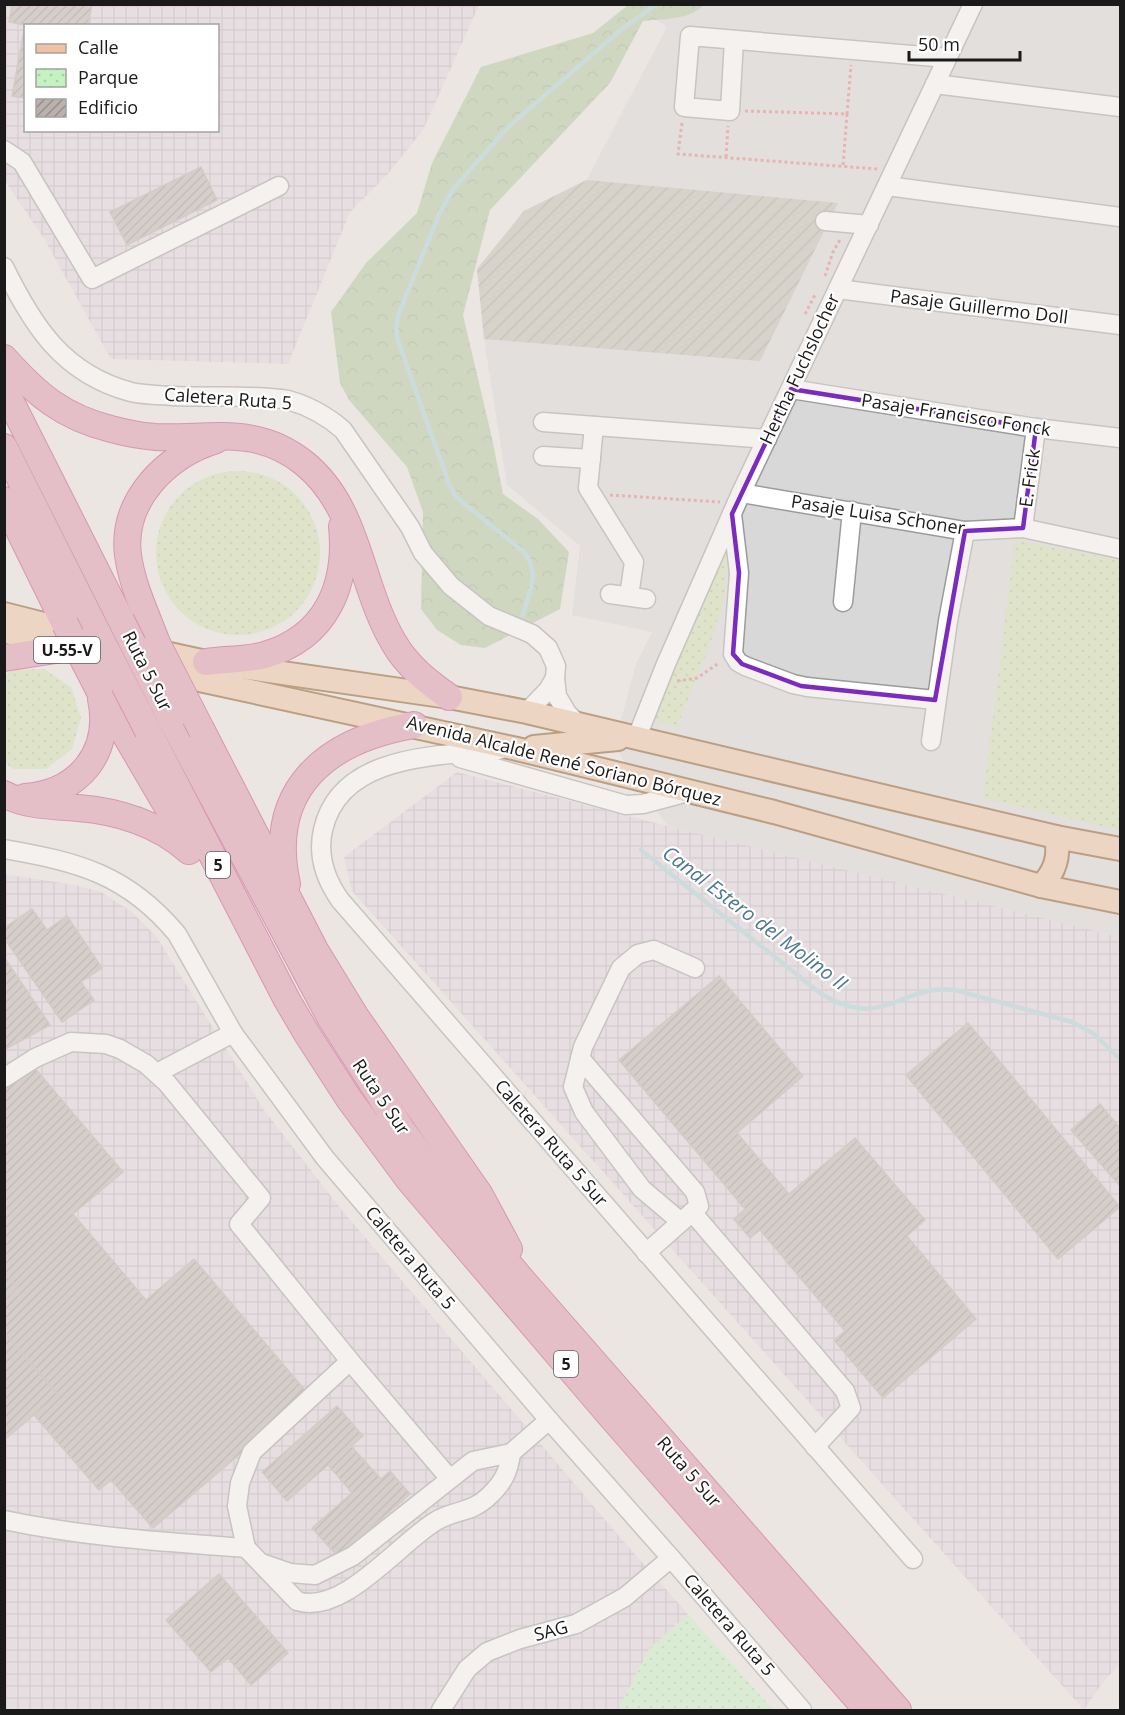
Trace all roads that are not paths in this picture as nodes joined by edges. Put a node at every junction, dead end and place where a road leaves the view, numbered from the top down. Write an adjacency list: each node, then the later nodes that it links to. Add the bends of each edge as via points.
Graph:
1 (973, 4): 3 (street, Hertha Fuchslocher)
2 (734, 40): 2 (street, via 730,111 684,107 690,36); 3 (street)
3 (947, 58): 4 (street, Hertha Fuchslocher)
4 (935, 84): 5 (street); 8 (street, Hertha Fuchslocher)
5 (1120, 107)
6 (4, 150): 7 (street, via 22,162 92,279)
7 (279, 186)
8 (887, 186): 9 (street); 11 (street, Hertha Fuchslocher)
9 (1120, 218)
10 (825, 221): 11 (street)
11 (869, 225): 13 (street, Hertha Fuchslocher)
12 (4, 267): 42 (street, Caletera Ruta 5, via 26,311 44,335 64,356 97,378 133,392 288,400 333,421 344,430 436,570 489,616 540,640 553,658)
13 (830, 285): 14 (street, Pasaje Guillermo Doll); 17 (street, Hertha Fuchslocher)
14 (1120, 326)
15 (4, 358): 21 (highway, via 52,405 76,418 155,437)
16 (4, 388): 38 (highway, Ruta 5 Sur / 5)
17 (791, 389): 20 (street, Pasaje Francisco Fonck); 23 (street, Hertha Fuchslocher)
18 (543, 422): 19 (street)
19 (594, 426): 23 (street); 26 (street)
20 (1036, 428): 22 (street, Pasaje Francisco Fonck); 31 (street, E. Frick)
21 (237, 436): 28 (highway, via 271,444 295,457 318,476); 61 (highway, bridge, via 209,442 177,459 152,481 133,513 127,540 130,566 157,643)
22 (1120, 438)
23 (767, 439): 29 (street, Hertha Fuchslocher)
24 (4, 447): 63 (highway, Ruta 5 Sur / 5, bridge)
25 (543, 456): 26 (street)
26 (591, 459): 34 (street, via 588,488 634,562 637,598)
27 (4, 500): 39 (highway)
28 (335, 500): 41 (highway, via 342,526 343,568 338,588 323,615 285,648 251,658); 43 (highway, via 355,540 392,639 412,667)
29 (737, 503): 30 (street, Pasaje Luisa Schoner); 44 (street, via 739,573 734,654 738,662 801,686); 49 (street, Hertha Fuchslocher)
30 (852, 511): 32 (street, Pasaje Luisa Schoner); 35 (street)
31 (1023, 528): 32 (street, Pasaje Luisa Schoner); 33 (street, Pasaje Luisa Schoner)
32 (965, 531): 44 (street)
33 (1120, 549)
34 (610, 594)
35 (843, 602)
36 (4, 614): 38 (main road, Avenida Alcalde René Soriano Bórquez / U-55-V)
37 (4, 632): 39 (main road, Avenida Alcalde René Soriano Bórquez / U-55-V)
38 (120, 632): 41 (main road, Avenida Alcalde René Soriano Bórquez); 70 (highway, Ruta 5 Sur / 5, bridge, via 353,1056 429,1167)
39 (64, 637): 40 (highway); 45 (highway, bridge); 48 (main road, Avenida Alcalde René Soriano Bórquez / U-55-V, via 130,666)
40 (4, 658)
41 (206, 662): 43 (main road, Avenida Alcalde René Soriano Bórquez)
42 (555, 678): 46 (street); 47 (street, Caletera Ruta 5, via 557,696)
43 (448, 697): 46 (main road, Avenida Alcalde René Soriano Bórquez)
44 (935, 700): 50 (street)
45 (105, 702): 54 (highway, via 101,740 86,768 55,790 29,797); 58 (highway)
46 (527, 712): 47 (main road, Avenida Alcalde René Soriano Bórquez)
47 (578, 724): 49 (main road, Avenida Alcalde René Soriano Bórquez)
48 (414, 725): 51 (main road, Avenida Alcalde René Soriano Bórquez); 61 (highway, via 382,732 340,750 310,772 296,793 287,812 283,844)
49 (637, 737): 51 (main road); 55 (main road, Avenida Alcalde René Soriano Bórquez)
50 (931, 741)
51 (518, 749): 52 (street, Caletera Ruta 5 Sur); 53 (main road, Avenida Alcalde René Soriano Bórquez)
52 (446, 754): 53 (street, Caletera Ruta 5 Sur, via 626,805); 69 (street, Caletera Ruta 5 Sur, via 381,769 346,787 330,809 322,835 322,858 328,880 348,909)
53 (689, 791): 59 (main road, Avenida Alcalde René Soriano Bórquez)
54 (7, 796): 58 (highway, via 100,811 140,822 174,839)
55 (1056, 837): 57 (main road, Avenida Alcalde René Soriano Bórquez); 59 (main road, via 1056,863)
56 (4, 849): 64 (street, Caletera Ruta 5, via 89,868 142,899 177,934)
57 (1120, 849)
58 (200, 862): 63 (highway)
59 (1041, 886): 60 (main road, Avenida Alcalde René Soriano Bórquez)
60 (1120, 902)
61 (293, 910): 70 (highway, via 356,1017 480,1195)
62 (695, 968): 65 (street, via 654,950 638,954 621,968)
63 (287, 1000): 83 (highway, Ruta 5 Sur / 5, via 349,1099 409,1180)
64 (234, 1033): 66 (street); 72 (street, Caletera Ruta 5, via 325,1158)
65 (580, 1058): 68 (street, via 573,1087 584,1112 642,1189); 68 (street, via 695,1192 699,1206)
66 (157, 1073): 67 (street, via 120,1049 71,1042); 71 (street, via 261,1198 239,1224)
67 (4, 1078)
68 (687, 1217): 69 (street); 73 (street, via 845,1391 851,1408)
69 (646, 1253): 73 (street, Caletera Ruta 5 Sur)
70 (523, 1281): 84 (highway, Ruta 5 Sur / 5)
71 (350, 1361): 75 (street); 77 (street, via 252,1452 240,1483 237,1506)
72 (549, 1420): 74 (street); 78 (street, Caletera Ruta 5)
73 (815, 1447): 79 (street, Caletera Ruta 5 Sur)
74 (511, 1453): 75 (street, via 473,1461); 80 (street, via 507,1476 475,1508 437,1520 354,1586 330,1600 305,1604 297,1601)
75 (450, 1479): 80 (street, via 353,1556 315,1575 290,1573)
76 (4, 1520): 77 (street, via 137,1540)
77 (246, 1548): 80 (street)
78 (671, 1558): 81 (street, SAG, via 625,1597 576,1624 487,1652 467,1669); 82 (street, Caletera Ruta 5)
79 (913, 1559)
80 (259, 1562)
81 (441, 1710)
82 (802, 1710)
83 (867, 1710)
84 (898, 1710)

